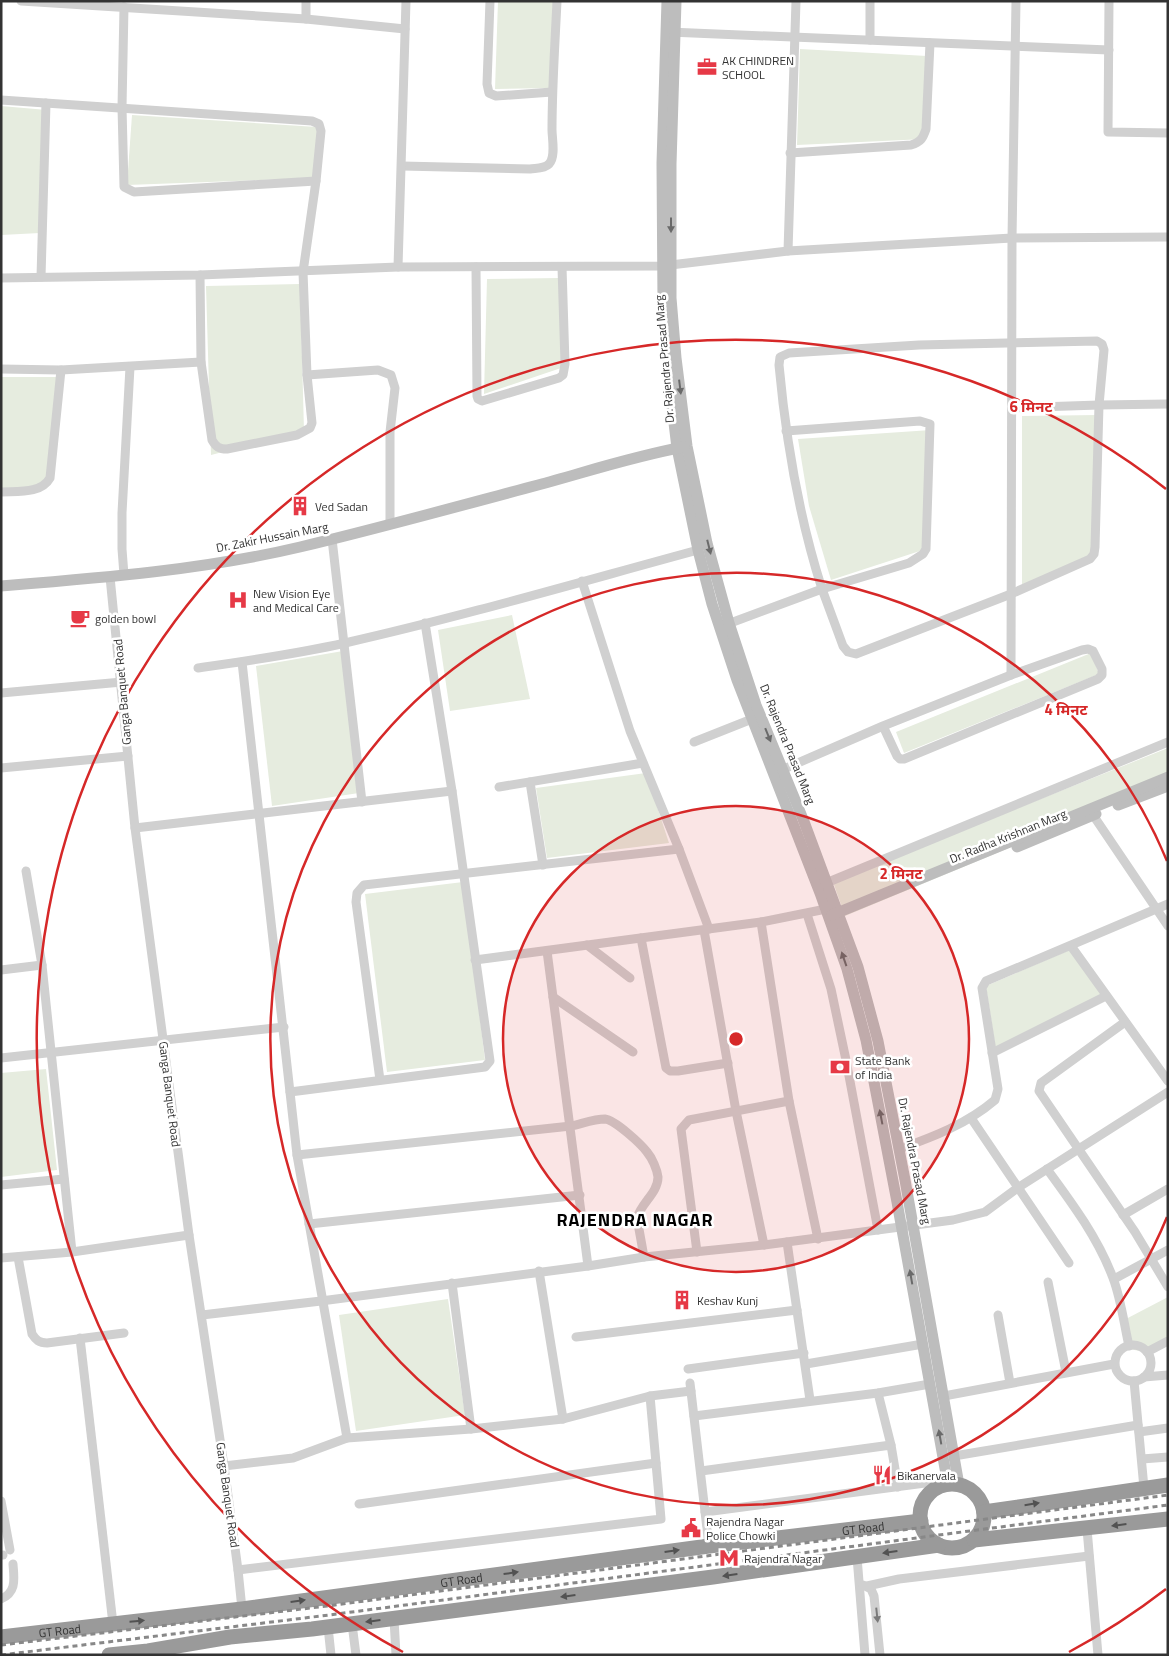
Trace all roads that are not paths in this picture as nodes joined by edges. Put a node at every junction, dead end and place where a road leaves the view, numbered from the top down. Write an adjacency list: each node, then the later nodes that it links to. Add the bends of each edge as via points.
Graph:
1 (21, 1): 12 (street)
2 (306, 1): 14 (street)
3 (406, 1): 15 (street)
4 (490, 1): 22 (street, via 489,93 496,96)
5 (557, 1): 22 (street)
6 (667, 1): 16 (main road, Dr. Rajendra Prasad Marg)
7 (676, 1): 16 (main road, Dr. Rajendra Prasad Marg)
8 (796, 1): 17 (street)
9 (870, 1): 18 (street)
10 (1016, 1): 20 (street)
11 (1109, 1): 21 (street)
12 (61, 2): 13 (street)
13 (124, 7): 14 (street); 25 (street)
14 (306, 20): 15 (street)
15 (404, 29): 28 (street)
16 (671, 32): 17 (street); 33 (main road, Dr. Rajendra Prasad Marg)
17 (795, 37): 18 (street); 27 (street)
18 (870, 40): 19 (street)
19 (930, 43): 20 (street); 27 (street, via 926,129 919,142)
20 (1015, 46): 21 (street); 31 (street)
21 (1109, 50): 26 (street, via 1108,132)
22 (552, 92): 28 (street, via 552,158 541,168)
23 (1, 100): 24 (street)
24 (46, 103): 25 (street); 39 (street)
25 (122, 107): 29 (street, via 312,121 319,124 321,131); 29 (street, via 122,180 128,190)
26 (1168, 133)
27 (790, 153): 32 (street)
28 (402, 166): 34 (street)
29 (316, 181): 37 (street)
30 (1168, 237): 31 (street)
31 (1012, 238): 32 (street); 41 (street)
32 (788, 251): 33 (street)
33 (667, 266): 36 (street); 51 (main road, Dr. Rajendra Prasad Marg)
34 (398, 267): 35 (street); 37 (street)
35 (476, 267): 36 (street); 36 (street, via 477,396 482,400 562,375 565,364)
36 (562, 267)
37 (303, 272): 38 (street); 46 (street)
38 (200, 276): 39 (street); 42 (street)
39 (41, 277): 40 (street)
40 (1, 278)
41 (1012, 342): 48 (street, via 1097,341 1102,344); 49 (street); 50 (street, via 784,354 778,365)
42 (201, 362): 43 (street); 46 (street, via 212,440 219,449 227,450 297,435 310,428)
43 (130, 367): 45 (street); 56 (street, via 122,513)
44 (1, 369): 45 (street)
45 (61, 370): 52 (street, via 50,478 46,484 32,490)
46 (308, 375): 53 (street, via 378,370 391,375 395,388 390,432)
47 (1168, 404): 48 (street)
48 (1099, 405): 49 (street); 61 (street, via 1094,554 1082,564)
49 (1012, 408): 61 (street)
50 (786, 431): 60 (street, via 801,509); 60 (street, via 920,420 930,424 928,537 923,554 909,563)
51 (682, 447): 53 (main road, Dr. Zakir Hussain Marg); 55 (main road, Dr. Rajendra Prasad Marg); 63 (main road, Dr. Rajendra Prasad Marg, one-way to 63)
52 (1, 492)
53 (390, 523): 54 (main road, Dr. Zakir Hussain Marg)
54 (332, 539): 56 (main road, Dr. Zakir Hussain Marg, via 226,560); 64 (street)
55 (698, 550): 58 (street); 63 (main road, Dr. Rajendra Prasad Marg)
56 (124, 575): 57 (main road, Dr. Zakir Hussain Marg)
57 (110, 577): 59 (main road, Dr. Zakir Hussain Marg); 68 (street, Ganga Banquet Road)
58 (582, 581): 62 (street); 75 (street)
59 (1, 586)
60 (822, 589): 61 (street, via 843,646 852,654); 63 (street)
61 (1011, 594): 67 (street)
62 (425, 623): 64 (street); 82 (street)
63 (724, 625): 70 (main road, Dr. Rajendra Prasad Marg, via 737,680); 77 (main road, Dr. Rajendra Prasad Marg, one-way to 77)
64 (343, 643): 65 (street); 83 (street)
65 (242, 662): 66 (street); 84 (street)
66 (198, 668)
67 (1011, 675): 71 (street); 71 (street, via 1088,649 1098,657 1102,669 1098,679 904,759 897,756)
68 (122, 682): 69 (street); 74 (street, Ganga Banquet Road)
69 (1, 693)
70 (752, 718): 72 (street); 77 (main road, Dr. Rajendra Prasad Marg)
71 (884, 726): 77 (street)
72 (694, 742)
73 (1168, 742): 91 (street)
74 (128, 756): 76 (street); 86 (street, Ganga Banquet Road)
75 (643, 764): 79 (street); 87 (street)
76 (1, 768)
77 (778, 771): 91 (main road, Dr. Rajendra Prasad Marg); 95 (main road, Dr. Rajendra Prasad Marg)
78 (1168, 777): 95 (main road)
79 (530, 782): 81 (street); 88 (street)
80 (1168, 786): 85 (main road, Dr. Radha Krishnan Marg)
81 (499, 787)
82 (452, 791): 83 (street); 90 (street)
83 (362, 802): 84 (street)
84 (258, 813): 86 (street); 110 (street)
85 (1093, 815): 93 (street); 95 (main road, Dr. Radha Krishnan Marg)
86 (135, 828): 111 (street, Ganga Banquet Road)
87 (678, 849): 88 (street); 98 (street)
88 (543, 865): 90 (street)
89 (26, 871): 104 (street)
90 (464, 874): 103 (street); 117 (street, via 370,883 357,893)
91 (826, 883): 95 (main road, Dr. Rajendra Prasad Marg)
92 (1168, 904): 93 (street)
93 (1156, 908): 97 (street); 101 (street)
94 (807, 914): 95 (street); 96 (street); 137 (street, via 831,989)
95 (832, 915): 125 (main road, Dr. Rajendra Prasad Marg, via 858,967 878,1041); 136 (main road, Dr. Rajendra Prasad Marg, one-way to 95, via 866,1040)
96 (761, 922): 98 (street); 121 (street)
97 (1168, 926)
98 (707, 929): 99 (street); 116 (street)
99 (641, 938): 100 (street); 116 (street, via 666,1068 678,1071)
100 (587, 945): 102 (street); 106 (street)
101 (1071, 946): 108 (street); 114 (street, via 983,984)
102 (547, 950): 103 (street); 107 (street)
103 (476, 960): 117 (street, via 490,1056 488,1064)
104 (42, 965): 105 (street); 112 (street)
105 (1, 970)
106 (630, 978)
107 (553, 996): 113 (street); 124 (street)
108 (1106, 996): 109 (street); 114 (street)
109 (1125, 1022): 118 (street); 126 (street, via 1039,1087 1041,1096)
110 (284, 1027): 111 (street); 119 (street)
111 (163, 1039): 112 (street); 138 (street, Ganga Banquet Road)
112 (50, 1052): 115 (street); 129 (street)
113 (634, 1052)
114 (992, 1053): 123 (street, via 998,1095)
115 (1, 1058)
116 (728, 1063): 122 (street)
117 (380, 1080): 119 (street)
118 (1168, 1081)
119 (290, 1092): 127 (street)
120 (1168, 1092): 126 (street)
121 (788, 1101): 122 (street); 139 (street)
122 (736, 1111): 141 (street); 144 (street, via 689,1120 681,1129)
123 (971, 1118): 125 (street); 131 (street)
124 (571, 1126): 127 (street); 133 (street); 145 (street, via 604,1119 613,1122 647,1152 658,1177 653,1193 639,1212)
125 (899, 1150): 136 (main road, Dr. Rajendra Prasad Marg)
126 (1078, 1150): 128 (street); 134 (street)
127 (297, 1155): 135 (street)
128 (1047, 1169): 131 (street); 152 (street, via 1080,1214)
129 (64, 1179): 130 (street); 143 (street)
130 (1, 1185)
131 (1019, 1187): 136 (street, via 985,1212); 149 (street)
132 (1168, 1188): 134 (street)
133 (580, 1195): 135 (street); 150 (street)
134 (1123, 1215): 148 (street)
135 (309, 1224): 156 (street)
136 (908, 1226): 137 (street); 164 (main road, Dr. Rajendra Prasad Marg, one-way to 136); 179 (main road, Dr. Rajendra Prasad Marg)
137 (878, 1230): 139 (street)
138 (189, 1235): 143 (street); 158 (street, Ganga Banquet Road)
139 (818, 1239): 140 (street)
140 (786, 1242): 141 (street); 157 (street)
141 (764, 1245): 144 (street)
142 (1168, 1250): 148 (street)
143 (72, 1252): 146 (street)
144 (697, 1252): 145 (street)
145 (644, 1256): 150 (street)
146 (18, 1257): 147 (street); 162 (street, via 35,1339 47,1343)
147 (1, 1258)
148 (1151, 1260): 152 (street); 155 (street)
149 (1069, 1264)
150 (588, 1266): 151 (street)
151 (540, 1271): 154 (street); 182 (street)
152 (1114, 1279): 165 (street)
153 (1048, 1282): 171 (street)
154 (452, 1283): 156 (street); 184 (street)
155 (1168, 1287)
156 (322, 1301): 158 (street); 186 (street)
157 (797, 1310): 161 (street); 167 (street)
158 (202, 1315): 192 (street, Ganga Banquet Road)
159 (998, 1315): 175 (street)
160 (124, 1333): 162 (street)
161 (576, 1337)
162 (80, 1338): 217 (street)
163 (1168, 1342): 166 (street)
164 (923, 1344): 168 (street); 176 (main road, Dr. Rajendra Prasad Marg)
165 (1130, 1346): 166 (street, via 1139,1346); 169 (street, via 1118,1353)
166 (1147, 1352): 173 (street, via 1151,1361)
167 (804, 1353): 168 (street); 170 (street)
168 (806, 1364): 180 (street)
169 (1114, 1364): 171 (street); 174 (street, via 1118,1374)
170 (688, 1368)
171 (1066, 1372): 175 (street)
172 (1168, 1375): 173 (street)
173 (1144, 1377): 174 (street)
174 (1134, 1382): 185 (street)
175 (1010, 1383): 179 (street)
176 (930, 1384): 177 (street); 194 (main road, Dr. Rajendra Prasad Marg, one-way to 176)
177 (878, 1393): 180 (street); 187 (street)
178 (650, 1396): 181 (street, via 691,1387); 182 (street); 191 (street)
179 (944, 1396): 188 (main road, Dr. Rajendra Prasad Marg)
180 (810, 1400): 181 (street)
181 (694, 1416): 193 (street)
182 (563, 1419): 184 (street)
183 (1168, 1428): 185 (street)
184 (471, 1429): 186 (street)
185 (1139, 1429): 188 (street); 190 (street)
186 (347, 1438): 192 (street, via 293,1458)
187 (891, 1445): 193 (street); 196 (street)
188 (954, 1456): 194 (main road, Dr. Rajendra Prasad Marg)
189 (1168, 1457): 190 (street)
190 (1142, 1459): 197 (street)
191 (656, 1463): 199 (street); 212 (street, via 661,1519)
192 (224, 1466): 212 (street, Ganga Banquet Road)
193 (701, 1471): 200 (street)
194 (952, 1484): 196 (street); 201 (highway, via 976,1495); 203 (highway, via 936,1489 927,1497)
195 (1168, 1485): 197 (highway)
196 (898, 1487): 200 (street)
197 (1144, 1488): 201 (highway, one-way to 197)
198 (1, 1500): 208 (street)
199 (359, 1504)
200 (705, 1512): 207 (street)
201 (984, 1512): 205 (highway, via 984,1524)
202 (1168, 1519): 204 (highway, one-way to 204)
203 (921, 1521): 206 (highway, via 929,1538); 207 (highway, GT Road)
204 (1087, 1529): 205 (highway); 209 (street)
205 (974, 1540): 206 (highway, via 957,1548)
206 (939, 1545): 210 (highway, one-way to 210)
207 (710, 1546): 215 (highway, GT Road, one-way to 207)
208 (5, 1553)
209 (1089, 1556): 213 (street); 227 (street)
210 (857, 1557): 213 (street); 216 (highway, one-way to 216)
211 (13, 1564): 214 (street, via 12,1591)
212 (238, 1570): 215 (street, Ganga Banquet Road)
213 (863, 1585): 225 (street); 226 (street, one-way to 226, via 871,1589 874,1596)
214 (1, 1599)
215 (242, 1609): 217 (highway, GT Road, one-way to 215)
216 (394, 1619): 218 (highway, one-way to 218); 224 (street)
217 (113, 1624): 220 (highway, GT Road)
218 (352, 1624): 219 (highway); 223 (street)
219 (328, 1627): 221 (highway, via 230,1637); 222 (street)
220 (1, 1637)
221 (109, 1655)
222 (331, 1655)
223 (356, 1655)
224 (396, 1655)
225 (864, 1655)
226 (880, 1655)
227 (1098, 1655)

